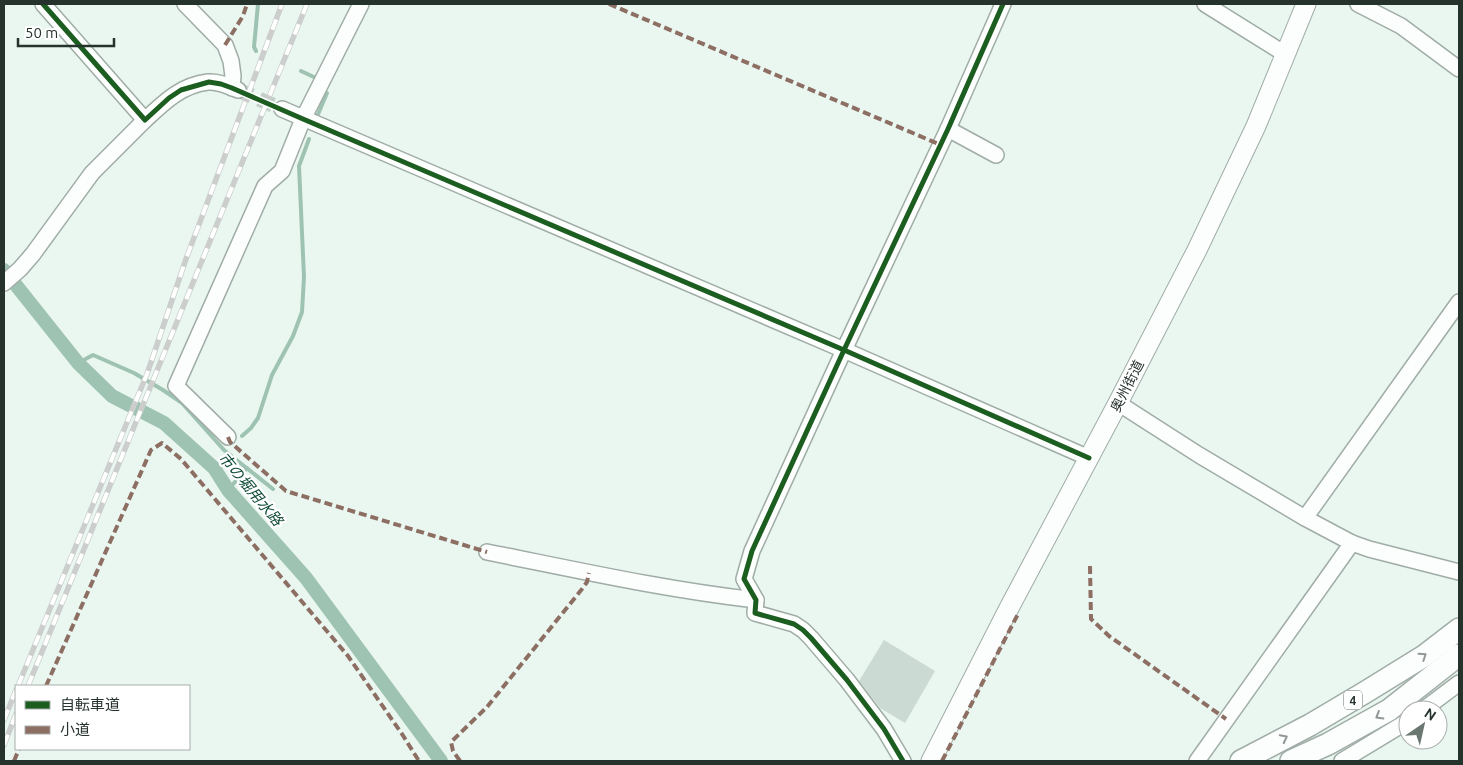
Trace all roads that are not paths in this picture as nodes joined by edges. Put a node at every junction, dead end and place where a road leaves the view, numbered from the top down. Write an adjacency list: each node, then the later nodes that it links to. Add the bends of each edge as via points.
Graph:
1 (44, 4): 12 (street)
2 (185, 4): 12 (street, via 225,45 235,89 209,82 181,90)
3 (361, 4): 11 (street)
4 (1004, 4): 13 (street)
5 (1205, 4): 8 (street)
6 (1306, 4): 8 (main road, 奥州街道)
7 (1358, 4): 9 (street, via 1401,26)
8 (1285, 54): 18 (main road, 奥州街道, via 1234,172)
9 (1459, 69)
10 (282, 109): 11 (street)
11 (303, 119): 17 (street); 19 (street, via 282,171 265,186 176,386)
12 (145, 120): 15 (street, via 92,173 33,254)
13 (948, 129): 14 (street); 17 (street)
14 (996, 155)
15 (4, 283)
16 (1459, 302): 21 (street)
17 (844, 350): 20 (street); 25 (street, via 752,551 744,579)
18 (1118, 403): 20 (main road, 奥州街道); 21 (street)
19 (228, 437)
20 (1089, 458): 33 (main road, 奥州街道)
21 (1305, 518): 22 (street)
22 (1352, 543): 24 (street); 34 (street)
23 (488, 552): 25 (street, via 598,575)
24 (1459, 572)
25 (756, 600): 32 (street, via 755,613 794,624 825,652 884,729)
26 (1459, 629): 35 (highway, 4, one-way to 26, via 1364,693 1424,656)
27 (1459, 655): 31 (highway, 4, one-way to 31, via 1389,710)
28 (1459, 683): 29 (street)
29 (1436, 700)
30 (1398, 727): 38 (street)
31 (1328, 744): 36 (highway, 4); 37 (street)
32 (903, 761)
33 (931, 761)
34 (1197, 761)
35 (1241, 761)
36 (1291, 761)
37 (1310, 761)
38 (1342, 761)

